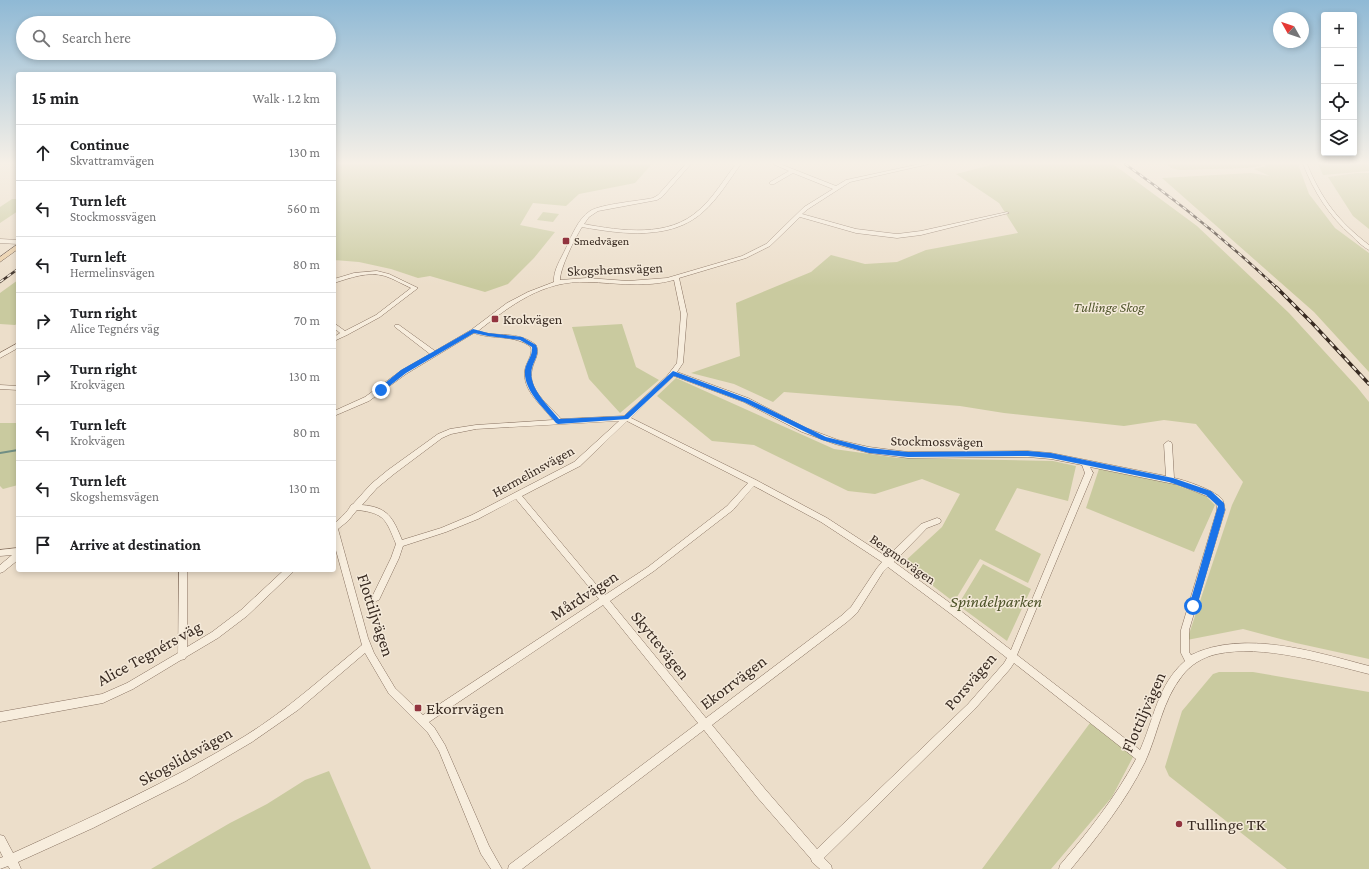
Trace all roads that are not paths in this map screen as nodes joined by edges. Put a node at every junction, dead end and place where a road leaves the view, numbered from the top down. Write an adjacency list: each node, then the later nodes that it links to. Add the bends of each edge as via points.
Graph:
1 (626, 205): 7 (street, via 593,211)
2 (707, 205): 7 (street, via 701,212 684,222 660,229 618,231)
3 (811, 205): 6 (street, Skogshemsvägen)
4 (1325, 205): 11 (street, via 1352,235)
5 (1006, 213): 6 (street, via 928,232 897,236 856,231)
6 (799, 215): 13 (street, Skogshemsvägen, via 771,243 752,254)
7 (580, 225): 15 (street, via 558,270)
8 (0, 242): 9 (street)
9 (16, 242)
10 (16, 248): 12 (main road)
11 (1369, 248)
12 (0, 260)
13 (676, 278): 15 (street, Skogshemsvägen, via 634,283 587,280); 24 (street, Hermelinsvägen, via 684,314 680,363)
14 (336, 280): 19 (street, via 354,275 377,273 415,288 378,316)
15 (557, 283): 18 (street, Skogshemsvägen, via 509,304)
16 (397, 326): 22 (street)
17 (336, 327): 19 (street)
18 (473, 331): 22 (street, Skogshemsvägen); 29 (street, via 522,338 534,346 535,352 528,370 530,386)
19 (345, 334): 20 (street)
20 (336, 338)
21 (16, 346): 23 (street)
22 (433, 354): 27 (street, Skogshemsvägen, via 367,399)
23 (0, 356)
24 (673, 373): 28 (street, Hermelinsvägen); 31 (street, Stockmossvägen, via 746,400 824,439 869,450 908,455 1028,454)
25 (0, 387): 26 (street)
26 (16, 388)
27 (336, 413)
28 (626, 418): 29 (street); 33 (street, Bergmovägen); 34 (street, Hermelinsvägen, via 577,464)
29 (558, 421): 35 (street, via 476,427 440,436 374,486)
30 (1168, 444): 32 (street)
31 (1084, 462): 32 (street, Stockmossvägen); 51 (street, Porsvägen, via 1089,473)
32 (1170, 480): 52 (street, Stockmossvägen, via 1212,495 1219,501 1221,510 1185,630 1185,653)
33 (753, 482): 43 (street, Bergmovägen, via 824,520); 48 (street, Mårdvägen, via 730,508 699,533)
34 (518, 496): 39 (street, Hermelinsvägen, via 475,517); 48 (street, Skyttevägen)
35 (354, 507): 37 (street); 39 (street, via 377,510 384,514 391,522)
36 (937, 521): 43 (street, Ekorrvägen, via 924,526)
37 (336, 526)
38 (336, 535): 49 (street, Flottiljvägen)
39 (400, 544): 47 (street)
40 (16, 551): 41 (street)
41 (0, 553)
42 (16, 556): 44 (street)
43 (888, 562): 51 (street, Bergmovägen); 56 (street, Ekorrvägen, via 854,610)
44 (1, 567)
45 (182, 572): 50 (street)
46 (288, 572): 50 (street, Alice Tegnérs väg, via 244,614)
47 (376, 597)
48 (605, 601): 55 (street, Mårdvägen); 56 (street, Skyttevägen)
49 (367, 646): 55 (street, Flottiljvägen, via 392,691); 60 (street, Skogslidsvägen, via 295,707 249,739 89,824)
50 (182, 656): 54 (street, Alice Tegnérs väg, via 130,686 103,698)
51 (1012, 657): 57 (street, Bergmovägen); 59 (street, Porsvägen, via 971,707)
52 (1190, 661): 53 (street, Flottiljvägen, via 1237,646 1302,654); 57 (street, Flottiljvägen, via 1179,671 1171,684)
53 (1369, 670)
54 (0, 717)
55 (422, 721): 62 (street, Flottiljvägen, via 442,748 485,850)
56 (705, 723): 59 (street, Skyttevägen); 63 (street, Ekorrvägen)
57 (1142, 758): 65 (street, Flottiljvägen, via 1119,800)
58 (0, 840): 60 (street)
59 (816, 858): 64 (street, Skyttevägen)
60 (5, 862): 61 (street)
61 (16, 869)
62 (497, 869)
63 (513, 869)
64 (827, 869)
65 (1064, 869)

